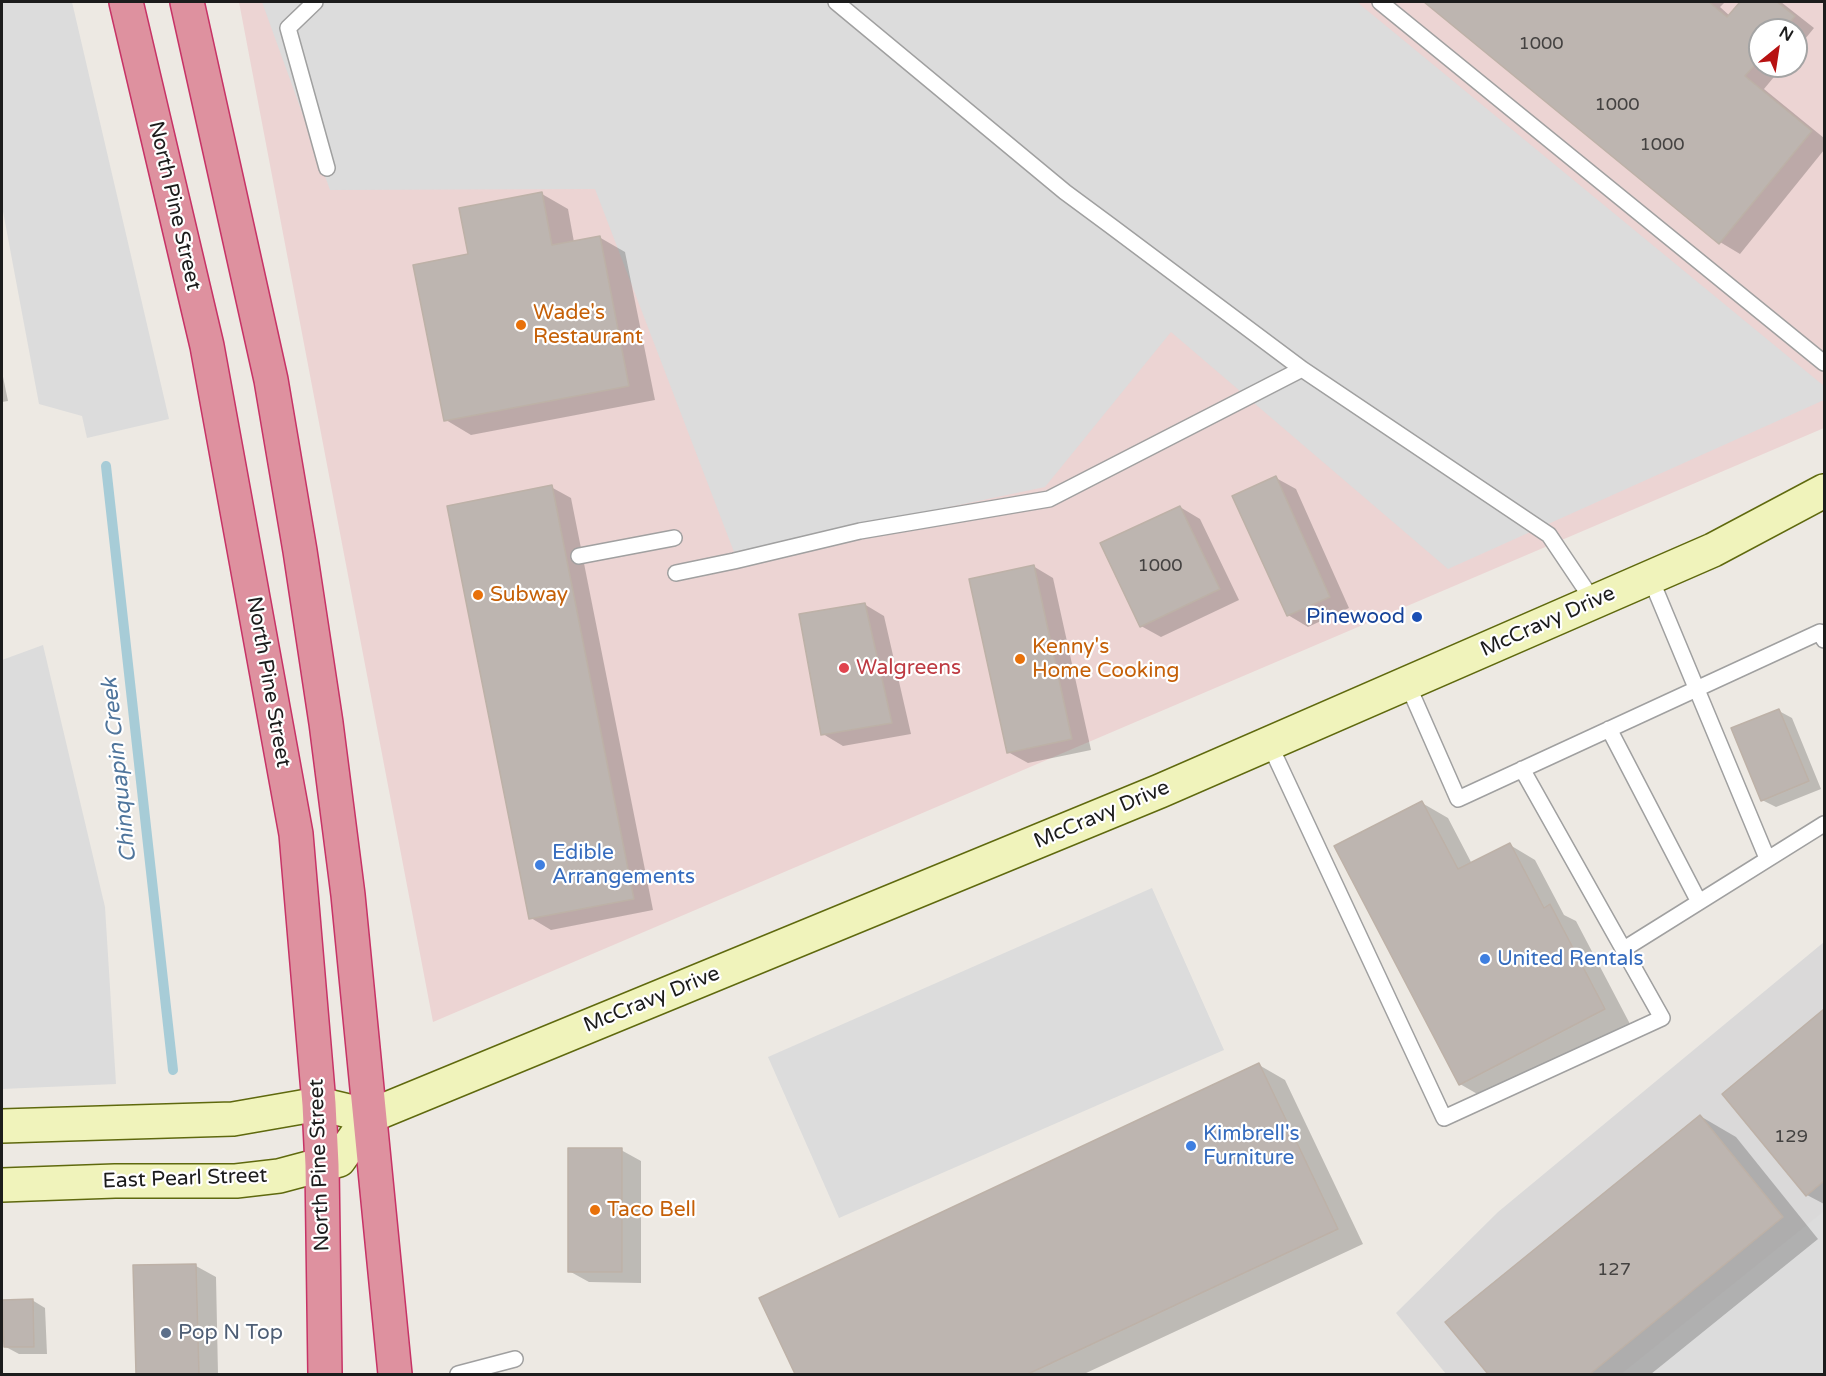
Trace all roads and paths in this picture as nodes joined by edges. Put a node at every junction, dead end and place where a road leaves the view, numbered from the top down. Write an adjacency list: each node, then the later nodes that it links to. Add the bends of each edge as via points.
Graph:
1 (126, 2): 25 (highway, North Pine Street, via 207,346 296,834)
2 (187, 2): 26 (highway, via 271,380 300,551 348,895)
3 (315, 2): 6 (lane, via 288,28)
4 (836, 2): 8 (lane, via 1065,192)
5 (1380, 2): 7 (lane)
6 (327, 168)
7 (1824, 363)
8 (1302, 369): 12 (lane, via 1049,499 861,531); 14 (lane, via 1549,535)
9 (1824, 491): 13 (street, McCravy Drive, via 1713,550)
10 (674, 538): 11 (lane)
11 (579, 556)
12 (676, 573)
13 (1650, 578): 14 (street, McCravy Drive); 17 (lane)
14 (1594, 602): 16 (street, McCravy Drive)
15 (1824, 640): 17 (lane, via 1820,632)
16 (1407, 683): 19 (street, McCravy Drive); 20 (lane, via 1458,799)
17 (1696, 688): 18 (lane); 22 (lane)
18 (1609, 729): 20 (lane); 23 (lane)
19 (1269, 743): 24 (lane, via 1444,1118 1662,1018); 26 (street, McCravy Drive)
20 (1522, 769): 24 (lane)
21 (1824, 824): 22 (lane)
22 (1767, 858): 23 (lane)
23 (1699, 902): 24 (lane)
24 (1624, 949)
25 (318, 1104): 26 (street); 27 (street, via 233,1119); 28 (highway, North Pine Street)
26 (370, 1116): 28 (street, East Pearl Street, via 339,1160); 32 (highway)
27 (2, 1126)
28 (322, 1165): 29 (street, East Pearl Street, via 237,1181); 31 (highway, North Pine Street)
29 (2, 1185)
30 (515, 1359): 33 (lane)
31 (325, 1374)
32 (395, 1374)
33 (458, 1374)

